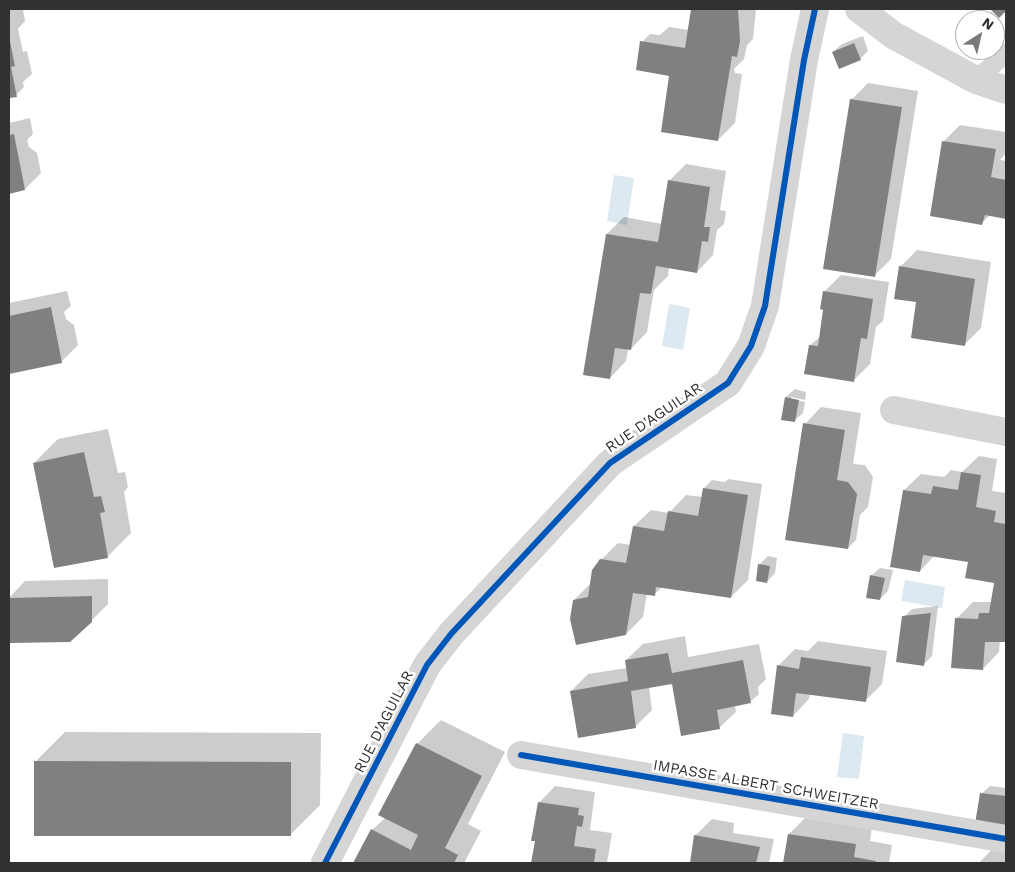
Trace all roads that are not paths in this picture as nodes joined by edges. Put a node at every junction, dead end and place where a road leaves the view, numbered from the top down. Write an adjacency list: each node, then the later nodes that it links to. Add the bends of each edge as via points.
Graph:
1 (815, 9): 10 (street, RUE D'AGUILAR, via 765,306 751,346 728,382 610,463 451,634 427,665)
2 (859, 9): 4 (street, via 892,35)
3 (1006, 53): 4 (lane)
4 (976, 80): 5 (street)
5 (1006, 90)
6 (894, 410): 7 (street)
7 (1006, 432)
8 (521, 755): 9 (street, IMPASSE ALBERT SCHWEITZER)
9 (1006, 839)
10 (325, 863)

